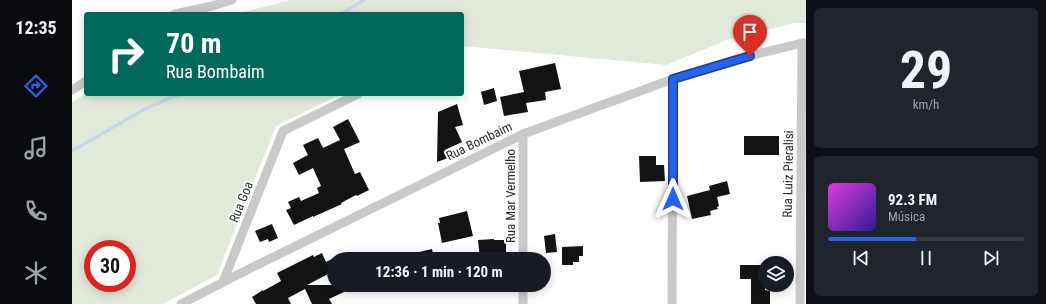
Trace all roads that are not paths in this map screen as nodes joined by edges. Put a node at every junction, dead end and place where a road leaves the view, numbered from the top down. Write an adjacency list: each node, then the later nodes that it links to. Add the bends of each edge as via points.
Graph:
1 (232, 0): 2 (street)
2 (184, 12)
3 (804, 43): 4 (street, Rua Bombaim); 9 (street, Rua Luiz Pieralisi)
4 (673, 79): 8 (street, Rua Bombaim); 16 (street)
5 (84, 82): 6 (street)
6 (72, 90)
7 (354, 96): 11 (street, Rua Goa, via 283,131)
8 (523, 134): 10 (street, Rua Mar Vermelho); 11 (street, Rua Bombaim)
9 (804, 159): 12 (street, Rua Luiz Pieralisi)
10 (523, 252)
11 (223, 282): 14 (street, Rua Bombaim)
12 (803, 284): 17 (street, Rua Luiz Pieralisi)
13 (523, 292): 15 (street)
14 (181, 304)
15 (523, 304)
16 (672, 304)
17 (800, 304)

